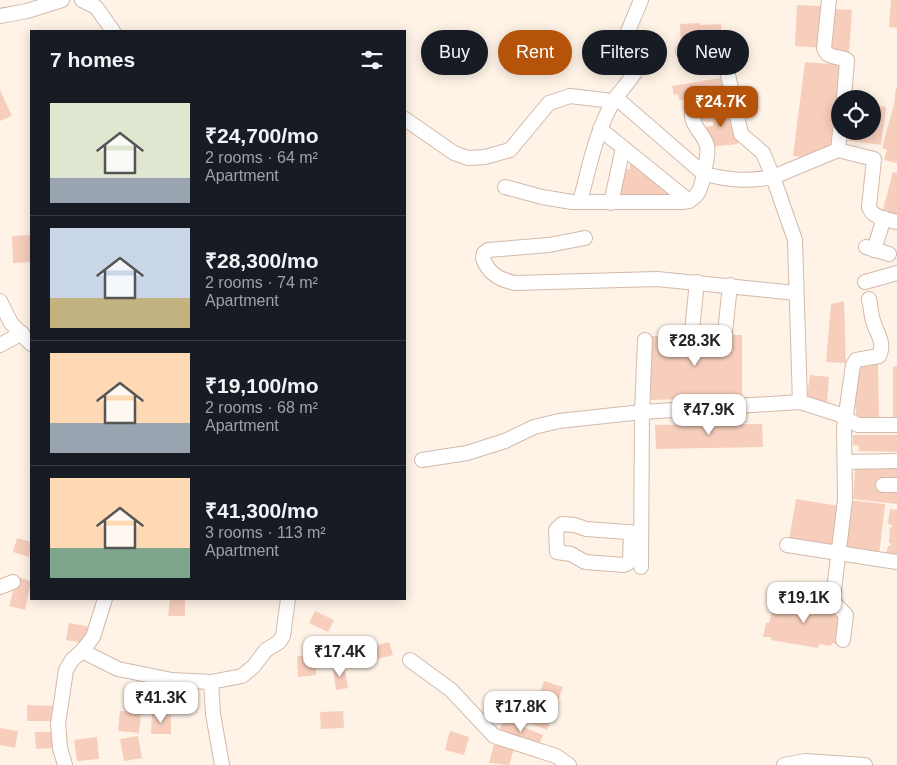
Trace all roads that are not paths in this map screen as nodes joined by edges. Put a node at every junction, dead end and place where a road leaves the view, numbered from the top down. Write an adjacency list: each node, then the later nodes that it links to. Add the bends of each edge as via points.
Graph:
1 (62, 0): 5 (street)
2 (82, 0): 6 (street, via 96,8)
3 (641, 0): 9 (street, via 624,44 642,59)
4 (829, 0): 8 (street, via 824,48 831,57 847,60)
5 (0, 16)
6 (111, 30)
7 (727, 75): 10 (street)
8 (845, 90)
9 (614, 101): 11 (street, via 570,96 558,99 549,103 510,150 468,158 454,153); 12 (street); 16 (street, via 628,107)
10 (734, 105): 16 (street, via 692,114 707,145); 17 (street, via 741,134 763,153)
11 (406, 120)
12 (600, 129): 14 (street); 20 (street)
13 (839, 140): 15 (street)
14 (624, 148): 19 (street); 21 (street)
15 (838, 150): 17 (street); 22 (street, via 874,159 869,207 874,215)
16 (704, 174): 17 (street, via 733,181); 19 (street, via 700,192)
17 (774, 177): 29 (street, via 795,240)
18 (505, 187): 20 (street, via 542,197)
19 (689, 201): 21 (street)
20 (580, 202): 21 (street)
21 (611, 203)
22 (891, 220): 24 (street, via 870,248)
23 (585, 238): 26 (street, via 549,245 488,250 483,258 499,279 515,283 657,279)
24 (889, 254)
25 (897, 273): 27 (street)
26 (697, 282): 28 (street); 32 (street)
27 (865, 282)
28 (730, 285): 29 (street); 33 (street)
29 (796, 292): 38 (street)
30 (869, 299): 40 (street, via 881,351 879,356 854,362)
31 (0, 301): 34 (street, via 11,322)
32 (692, 330)
33 (725, 332)
34 (22, 333): 36 (street); 37 (street)
35 (645, 340): 39 (street)
36 (30, 343)
37 (0, 345)
38 (800, 402): 39 (street); 40 (street)
39 (642, 412): 42 (street, via 559,421 534,427 506,441 467,453); 45 (street)
40 (846, 419): 41 (street, via 858,426); 44 (street)
41 (897, 426)
42 (422, 460)
43 (897, 461): 44 (street)
44 (844, 462): 47 (street, via 845,500)
45 (636, 533): 45 (street, via 562,524 556,530 556,548 557,552 571,554 585,562 624,565 630,560); 49 (street)
46 (787, 545): 47 (street)
47 (838, 553): 48 (street); 51 (street)
48 (897, 562)
49 (641, 567)
50 (782, 592): 51 (street)
51 (833, 598): 54 (street, via 846,615)
52 (105, 600): 55 (street, via 93,637)
53 (288, 600): 57 (street, via 283,636 279,642 266,650 253,668 242,676)
54 (843, 640)
55 (82, 651): 57 (street, via 125,671 172,680); 58 (street, via 66,670 58,714 58,734)
56 (410, 660): 60 (street, via 451,690 494,736 556,756)
57 (211, 682): 59 (street)
58 (65, 765)
59 (222, 765)
60 (569, 765)
61 (784, 765): 62 (street, via 805,761)
62 (865, 765)

